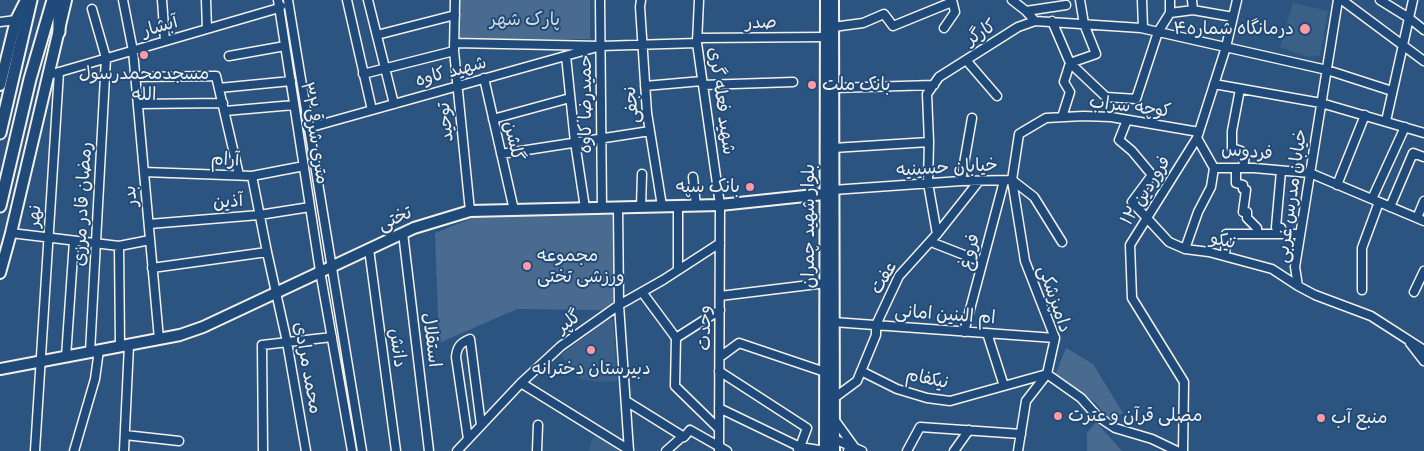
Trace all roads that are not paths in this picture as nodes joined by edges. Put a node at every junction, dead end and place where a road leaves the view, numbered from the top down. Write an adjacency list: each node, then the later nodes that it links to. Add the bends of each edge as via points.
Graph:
1 (26, 0): 38 (main road)
2 (31, 0): 103 (highway)
3 (53, 0): 131 (highway, via 30,79)
4 (59, 0): 48 (highway)
5 (66, 0): 48 (main road)
6 (123, 0): 60 (street, بدر)
7 (162, 0): 53 (street)
8 (206, 0): 46 (street)
9 (288, 0): 29 (street); 101 (street, متری شرقی۳۲)
10 (347, 0): 71 (street)
11 (368, 0): 50 (street)
12 (455, 0): 35 (street, توحید)
13 (600, 0): 57 (street, حمیدرضا کاوه)
14 (641, 0): 54 (street, نجفی)
15 (699, 0): 52 (street, شهید فعله گری)
16 (826, 0): 51 (main road, بلوار شهید چمران)
17 (833, 0): 43 (main road, بلوار شهید چمران)
18 (1012, 0): 33 (street)
19 (1080, 0): 42 (street)
20 (1142, 0): 45 (street)
21 (1170, 0): 34 (street)
22 (1192, 0): 32 (street)
23 (1237, 0): 36 (street, ۱۲ فروردین)
24 (1338, 0): 68 (street, خیابان مدرس غربی)
25 (1342, 0): 55 (street)
26 (1380, 0): 37 (street)
27 (1413, 0): 37 (street)
28 (952, 1): 43 (street, via 893,26 884,14 863,23); 44 (street, via 955,12)
29 (279, 4): 46 (street, آبشار); 56 (street, متری شرقی۳۲)
30 (1066, 5): 33 (street)
31 (92, 9): 63 (street, رمضان قادر مرزی)
32 (1193, 10): 34 (street); 36 (street)
33 (1026, 11): 39 (street)
34 (1170, 13): 49 (street)
35 (455, 15): 50 (street); 58 (street, توحید)
36 (1233, 17): 59 (street, ۱۲ فروردین)
37 (1410, 18): 47 (street); 55 (street)
38 (16, 20): 41 (street); 69 (main road)
39 (1035, 20): 40 (street); 64 (street, کارگر)
40 (1052, 21): 42 (street); 66 (street)
41 (0, 22)
42 (1084, 24): 45 (street); 66 (street, via 1096,54)
43 (833, 27): 83 (main road, بلوار شهید چمران)
44 (944, 28)
45 (1143, 28): 49 (street)
46 (207, 29): 53 (street, آبشار)
47 (1424, 30)
48 (59, 32): 70 (main road)
49 (1158, 32): 59 (street); 66 (street, via 1136,98 1106,97)
50 (377, 35): 67 (street)
51 (825, 37): 52 (street, صدر); 127 (main road, بلوار شهید چمران)
52 (697, 40): 54 (street, صدر); 76 (street, شهید فعله گری)
53 (164, 41): 60 (street, آبشار)
54 (642, 44): 57 (street, صدر); 81 (street, نجفی)
55 (1403, 44): 65 (street); 85 (street)
56 (285, 46): 61 (street); 74 (street, متری شرقی۳۲)
57 (601, 46): 58 (street); 62 (street, شهید کاوه); 106 (street, حمیدرضا کاوه)
58 (454, 47): 67 (street); 79 (street, توحید)
59 (1226, 47): 68 (street); 77 (street, ۱۲ فروردین)
60 (133, 50): 63 (street, آبشار); 72 (street, بدر)
61 (229, 56)
62 (566, 56): 73 (street, شهید کاوه); 87 (street)
63 (106, 58): 70 (street, آبشار); 159 (street, رمضان قادر مرزی)
64 (966, 60): 80 (street, کارگر, via 939,77); 86 (street)
65 (1424, 61)
66 (1070, 63): 95 (street, via 1064,82 1070,92)
67 (385, 68): 71 (street); 90 (street)
68 (1327, 70): 85 (street); 88 (street, خیابان مدرس غربی)
69 (2, 72): 78 (main road)
70 (54, 74): 147 (main road); 153 (street, نهر)
71 (364, 74): 93 (street)
72 (136, 77): 82 (street, via 216,76); 89 (street, بدر)
73 (484, 78): 79 (street, شهید کاوه); 97 (street, گلشن)
74 (291, 81): 82 (street); 91 (street, متری شرقی۳۲)
75 (793, 82): 76 (street)
76 (703, 83): 81 (street); 130 (street, شهید فعله گری)
77 (1214, 84): 84 (street); 105 (street, ۱۲ فروردین)
78 (0, 85)
79 (458, 85): 90 (street, شهید کاوه); 142 (street, توحید)
80 (934, 85): 83 (street); 108 (street, via 927,94)
81 (645, 86): 102 (street, نجفی)
82 (219, 88): 92 (street)
83 (833, 88): 109 (main road, بلوار شهید چمران)
84 (1240, 89): 88 (street); 114 (street, via 1232,131 1232,148 1245,155)
85 (1392, 91): 99 (street)
86 (997, 96)
87 (570, 98): 97 (street); 107 (street)
88 (1321, 103): 94 (street); 117 (street, خیابان مدرس غربی)
89 (138, 104): 92 (street); 116 (street, بدر)
90 (394, 104): 93 (street, شهید کاوه)
91 (294, 105): 92 (street); 112 (street, متری شرقی۳۲)
92 (224, 107): 119 (street)
93 (372, 110): 101 (street, شهید کاوه)
94 (1365, 115): 99 (street); 126 (street)
95 (1062, 117): 98 (street, کوچه سراب); 124 (street, کوچه سراب, via 1046,118 1019,134)
96 (972, 118): 122 (street)
97 (493, 119): 110 (street, گلشن)
98 (1127, 120): 105 (street, کوچه سراب); 144 (street, نیکو, via 1119,140 1152,175 1132,202)
99 (1386, 121): 100 (street)
100 (1405, 127): 104 (street); 128 (street)
101 (308, 128): 166 (street, متری شرقی۳۲)
102 (650, 131): 106 (street); 132 (street, نجفی)
103 (0, 133)
104 (1424, 133)
105 (1198, 135): 113 (street, فردوس); 144 (street, ۱۲ فروردین)
106 (602, 138): 107 (street); 139 (street, حمیدرضا کاوه)
107 (575, 142): 110 (street); 138 (street)
108 (929, 142): 109 (street); 125 (street)
109 (833, 148): 127 (main road, بلوار شهید چمران)
110 (501, 154): 141 (street, گلشن)
111 (1424, 157): 137 (street, via 1413,152)
112 (304, 166): 120 (street, آرام); 135 (street, متری شرقی۳۲)
113 (1214, 168): 114 (street, فردوس); 162 (street, via 1211,187)
114 (1240, 168): 115 (street, فردوس); 150 (street, via 1236,183 1246,190 1243,212 1247,212)
115 (1281, 170): 117 (street, فردوس); 151 (street, via 1276,227 1281,228)
116 (144, 172): 119 (street, آرام); 146 (street, بدر)
117 (1310, 173): 126 (street, فردوس); 152 (street, خیابان مدرس غربی)
118 (642, 174): 136 (street)
119 (239, 175): 120 (street, آرام)
120 (252, 176): 143 (street, محمد مرادی)
121 (693, 177): 134 (street)
122 (961, 181): 123 (street, خیابان حسینیه); 125 (street, خیابان حسینیه)
123 (979, 181): 124 (street, خیابان حسینیه); 149 (street, عفت)
124 (1008, 181): 157 (street, خیابان حسینیه, via 1034,197); 165 (street, فروغ); 187 (street, دامپزشکی, via 1025,261)
125 (928, 184): 127 (street, خیابان حسینیه); 149 (street)
126 (1337, 185): 128 (street, فردوس)
127 (829, 192): 130 (main road, تختی); 172 (main road, بلوار شهید چمران); 181 (main road, بلوار شهید چمران)
128 (1375, 201): 137 (street, فردوس); 174 (street, via 1362,248)
129 (1424, 201): 145 (street)
130 (720, 205): 134 (main road, تختی); 158 (street, وحدت)
131 (0, 206)
132 (662, 206): 133 (main road, تختی); 136 (main road, تختی)
133 (678, 206): 134 (main road, تختی); 168 (street)
134 (696, 206)
135 (310, 207): 143 (street, آذین); 169 (street, متری شرقی۳۲)
136 (641, 207): 140 (main road, تختی)
137 (1390, 207): 145 (street, فردوس)
138 (585, 208): 139 (main road, تختی); 141 (main road, تختی)
139 (602, 208): 140 (main road, تختی)
140 (618, 208): 179 (street)
141 (514, 210): 142 (main road, تختی)
142 (470, 211): 148 (main road, تختی)
143 (260, 215): 146 (street, آذین); 163 (street, محمد مرادی)
144 (1146, 218): 162 (street, نیکو, via 1169,242); 244 (street, ۱۲ فروردین, via 1130,245 1132,298 1184,382)
145 (1420, 220)
146 (148, 224): 154 (street, بدر)
147 (11, 233): 153 (street); 171 (main road)
148 (402, 233): 161 (main road, تختی); 233 (street, استقلال)
149 (937, 234): 156 (street, عفت)
150 (1257, 234): 151 (street); 164 (street, via 1226,234)
151 (1282, 234): 152 (street)
152 (1300, 234): 173 (street, خیابان مدرس غربی, via 1294,267)
153 (48, 238): 155 (street); 197 (street, نهر)
154 (150, 240): 160 (street); 167 (street, بدر)
155 (74, 241): 159 (street); 194 (street)
156 (931, 242): 165 (street); 182 (street, عفت, via 899,276)
157 (1062, 242)
158 (720, 243): 168 (street, گلپر); 178 (street, وحدت)
159 (96, 244): 160 (street); 193 (street, رمضان قادر مرزی)
160 (119, 246): 191 (street)
161 (369, 249): 166 (main road, تختی); 232 (street, دانش)
162 (1185, 249): 164 (street, نیکو)
163 (267, 252): 167 (street); 175 (street, محمد مرادی)
164 (1225, 256): 173 (street, نیکو, via 1272,269)
165 (982, 262): 183 (street, فروغ)
166 (331, 266): 169 (main road, تختی); 231 (street, متری شرقی۳۲)
167 (152, 268): 189 (street, بدر)
168 (678, 270): 176 (street, گلپر)
169 (320, 271): 175 (main road, تختی); 185 (street, متری شرقی۳۲)
170 (1424, 271): 177 (street)
171 (0, 274)
172 (826, 283): 178 (street); 181 (main road, بلوار شهید چمران)
173 (1298, 286): 188 (street, خیابان مدرس غربی, via 1371,316)
174 (1362, 290)
175 (276, 292): 189 (main road, تختی, via 203,327); 190 (street, محمد مرادی)
176 (642, 292): 179 (street, گلپر); 186 (street)
177 (1414, 292)
178 (720, 296): 180 (street, وحدت)
179 (619, 305): 205 (street, گلپر, via 561,346); 208 (street)
180 (720, 310): 186 (street); 195 (street, وحدت)
181 (829, 322): 182 (street, ام البنین امانی); 203 (main road, بلوار شهید چمران); 207 (main road, بلوار شهید چمران)
182 (876, 325): 183 (street, ام البنین امانی); 202 (street, عفت, via 876,335)
183 (964, 332): 184 (street, ام البنین امانی)
184 (987, 333): 187 (street, ام البنین امانی); 206 (street)
185 (332, 337): 190 (street); 230 (street, متری شرقی۳۲)
186 (676, 338): 213 (street, via 675,386)
187 (1055, 338): 204 (street, دامپزشکی)
188 (1406, 338): 192 (street, خیابان مدرس غربی); 196 (street)
189 (159, 339): 191 (main road, تختی)
190 (288, 342): 228 (street, via 262,345); 229 (street, محمد مرادی)
191 (125, 346): 193 (main road, تختی); 215 (street)
192 (1424, 350)
193 (95, 351): 194 (main road, تختی); 226 (street, رمضان قادر مرزی, via 95,379)
194 (66, 357): 197 (main road, تختی)
195 (720, 357): 201 (street, وحدت); 203 (street, via 739,343)
196 (1424, 361)
197 (40, 362): 199 (main road, تختی); 225 (street, نهر)
198 (0, 365): 199 (main road)
199 (12, 367): 200 (main road, تختی)
200 (0, 369)
201 (720, 371): 209 (street, وحدت); 222 (street, via 807,428)
202 (861, 371): 206 (street, نیکفام, via 897,389 950,401); 207 (street, عفت, via 857,381)
203 (825, 372): 238 (main road, بلوار شهید چمران)
204 (1047, 374): 206 (street, نیکفام); 216 (street, دامپزشکی, via 1026,401); 243 (street, via 1082,398 1097,416 1115,428 1152,439)
205 (521, 384): 211 (street, گلپر); 223 (street)
206 (1004, 386)
207 (834, 398): 210 (main road, بلوار شهید چمران)
208 (626, 401): 217 (street); 223 (street)
209 (719, 408): 213 (street, وحدت); 222 (street)
210 (834, 419): 219 (main road, بلوار شهید چمران); 224 (street)
211 (481, 425): 218 (street, گلپر); 218 (street, via 470,340 457,348 456,356)
212 (538, 425): 235 (street)
213 (719, 429): 221 (street, وحدت)
214 (969, 430): 216 (street); 240 (street, via 920,427); 241 (street)
215 (125, 434): 220 (street); 227 (street)
216 (1021, 434): 242 (street, دامپزشکی)
217 (683, 436): 221 (street, via 690,430); 236 (street)
218 (468, 439): 234 (street, گلپر)
219 (834, 439): 224 (street); 239 (main road, بلوار شهید چمران)
220 (179, 441)
221 (719, 448): 237 (street)
222 (799, 449): 238 (street)
223 (629, 450)
224 (855, 450)
225 (35, 451)
226 (74, 451)
227 (124, 451)
228 (263, 451)
229 (306, 451)
230 (352, 451)
231 (362, 451)
232 (396, 451)
233 (429, 451)
234 (457, 451)
235 (537, 451)
236 (666, 451)
237 (727, 451)
238 (825, 451)
239 (834, 451)
240 (907, 451)
241 (954, 451)
242 (1018, 451)
243 (1177, 451)
244 (1183, 451)

